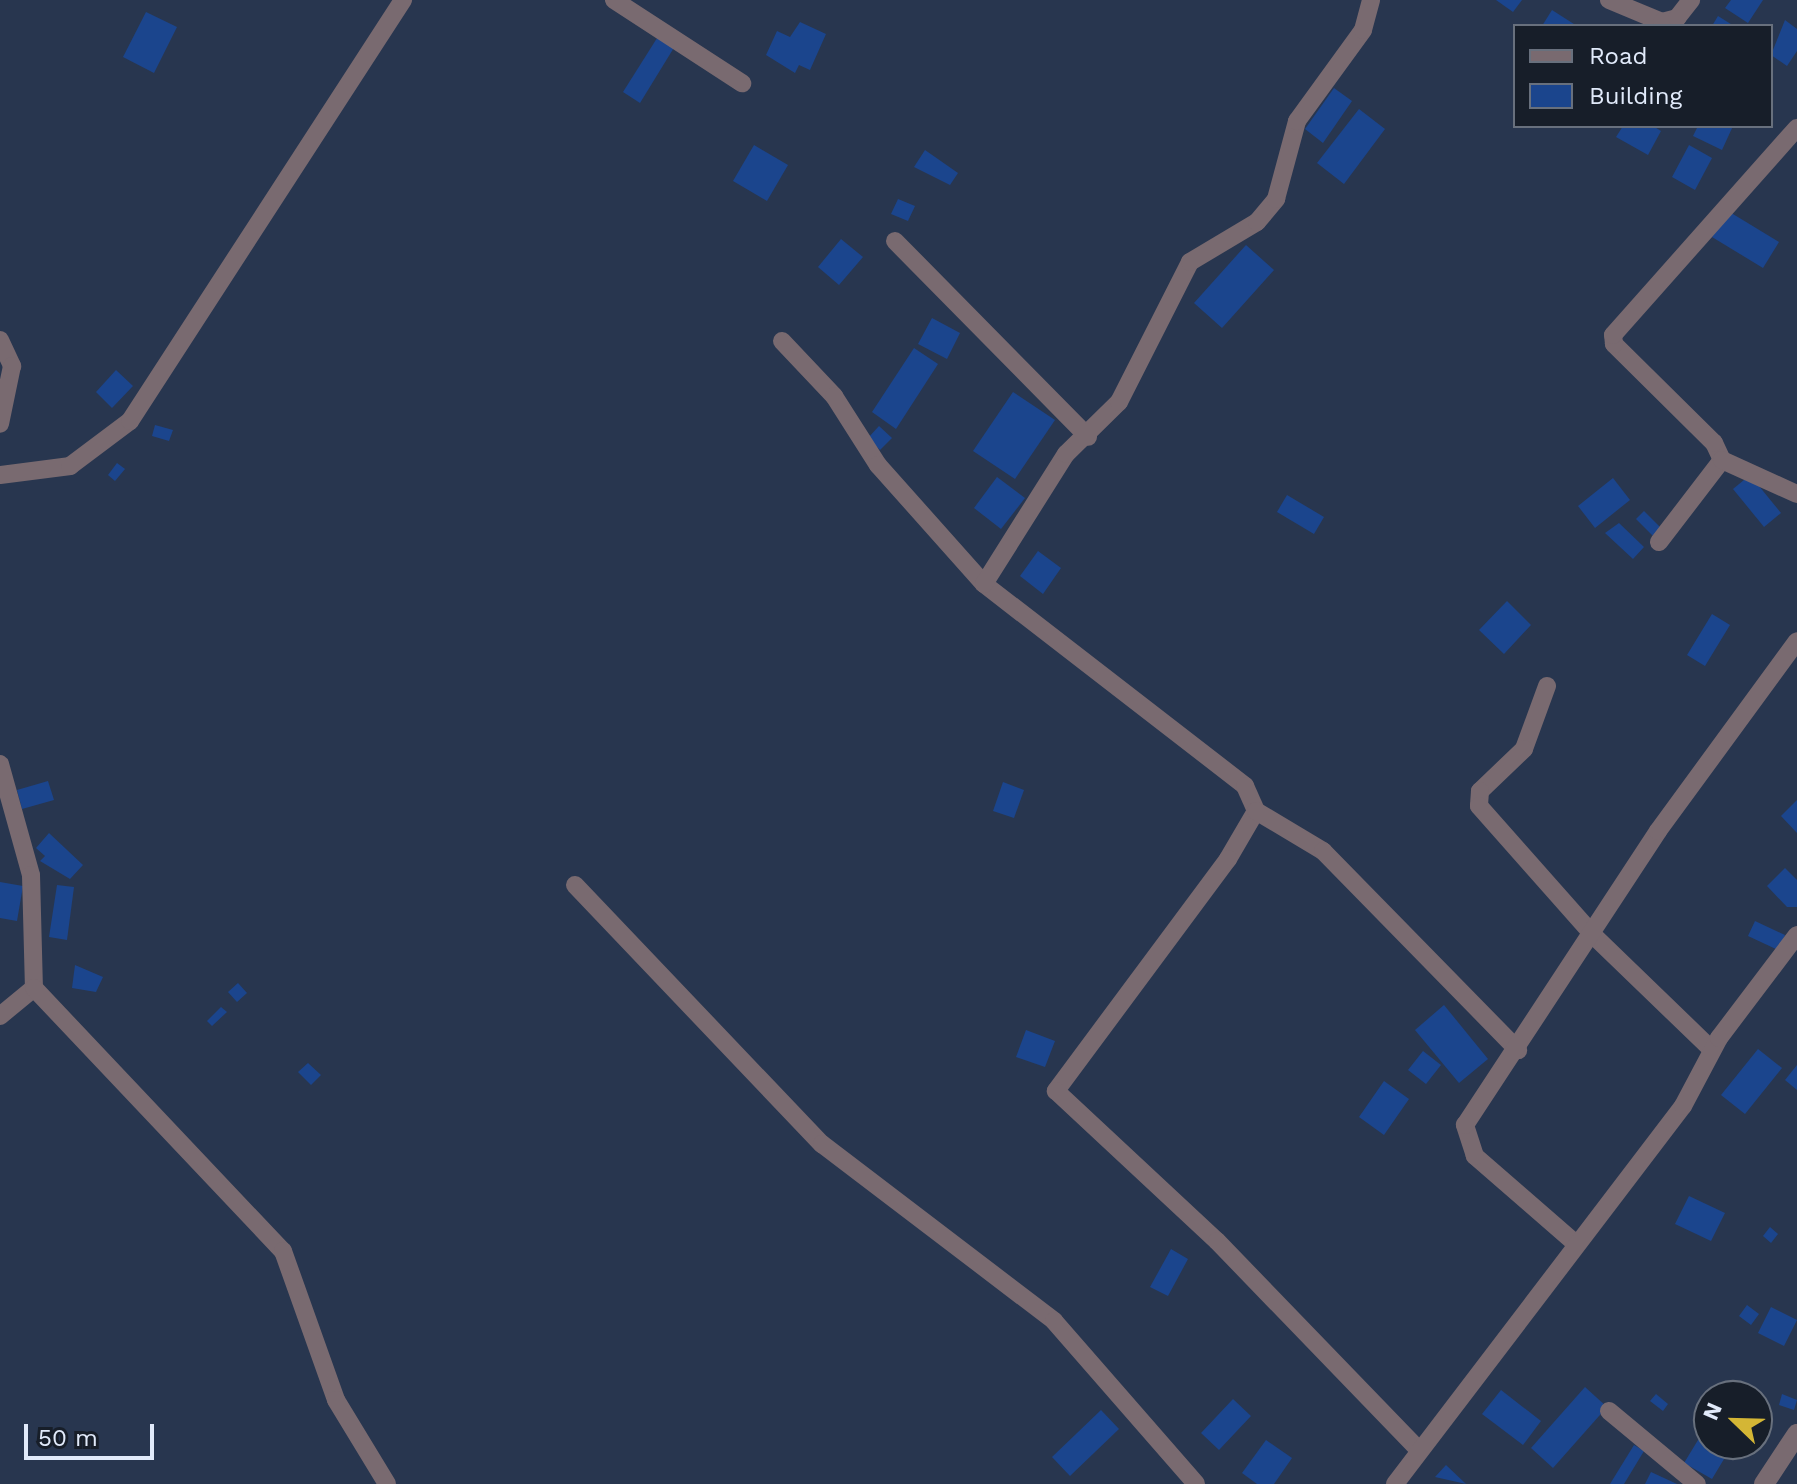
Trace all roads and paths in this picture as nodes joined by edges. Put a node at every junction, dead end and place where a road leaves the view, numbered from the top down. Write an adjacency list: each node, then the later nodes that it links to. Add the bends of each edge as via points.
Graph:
1 (403, 0): 14 (street, via 130,421 70,466)
2 (614, 0): 6 (street)
3 (1371, 0): 12 (street, via 1363,30 1297,121 1276,199 1257,222 1190,262 1119,402)
4 (1609, 0): 5 (street, via 1662,22 1677,18)
5 (1691, 0)
6 (742, 83)
7 (1797, 128): 13 (street, via 1613,335 1614,344 1671,394)
8 (895, 241): 12 (street)
9 (0, 340): 11 (street, via 12,366)
10 (782, 341): 17 (street, via 834,396 878,465)
11 (0, 424)
12 (1088, 437): 17 (street, via 1044,484)
13 (1722, 460): 15 (street); 16 (street)
14 (0, 475)
15 (1797, 494)
16 (1659, 542)
17 (984, 584): 21 (street, via 1245,786)
18 (1797, 641): 23 (street, via 1658,831)
19 (1547, 686): 23 (street, via 1524,749 1480,791 1479,806)
20 (0, 764): 25 (street, via 31,875)
21 (1256, 811): 27 (street, via 1323,851); 32 (street, via 1228,859 1056,1091 1217,1241)
22 (575, 885): 34 (street, via 822,1144 1054,1321)
23 (1593, 935): 27 (street); 28 (street)
24 (1797, 935): 28 (street)
25 (34, 988): 26 (street); 33 (street, via 283,1251 336,1400)
26 (0, 1016)
27 (1518, 1050): 29 (street, via 1465,1125 1475,1156)
28 (1712, 1050): 29 (street, via 1683,1106)
29 (1575, 1243): 32 (street)
30 (1609, 1411): 36 (street)
31 (1797, 1434): 37 (street)
32 (1419, 1450): 35 (street)
33 (387, 1484)
34 (1196, 1484)
35 (1395, 1484)
36 (1697, 1484)
37 (1764, 1484)

